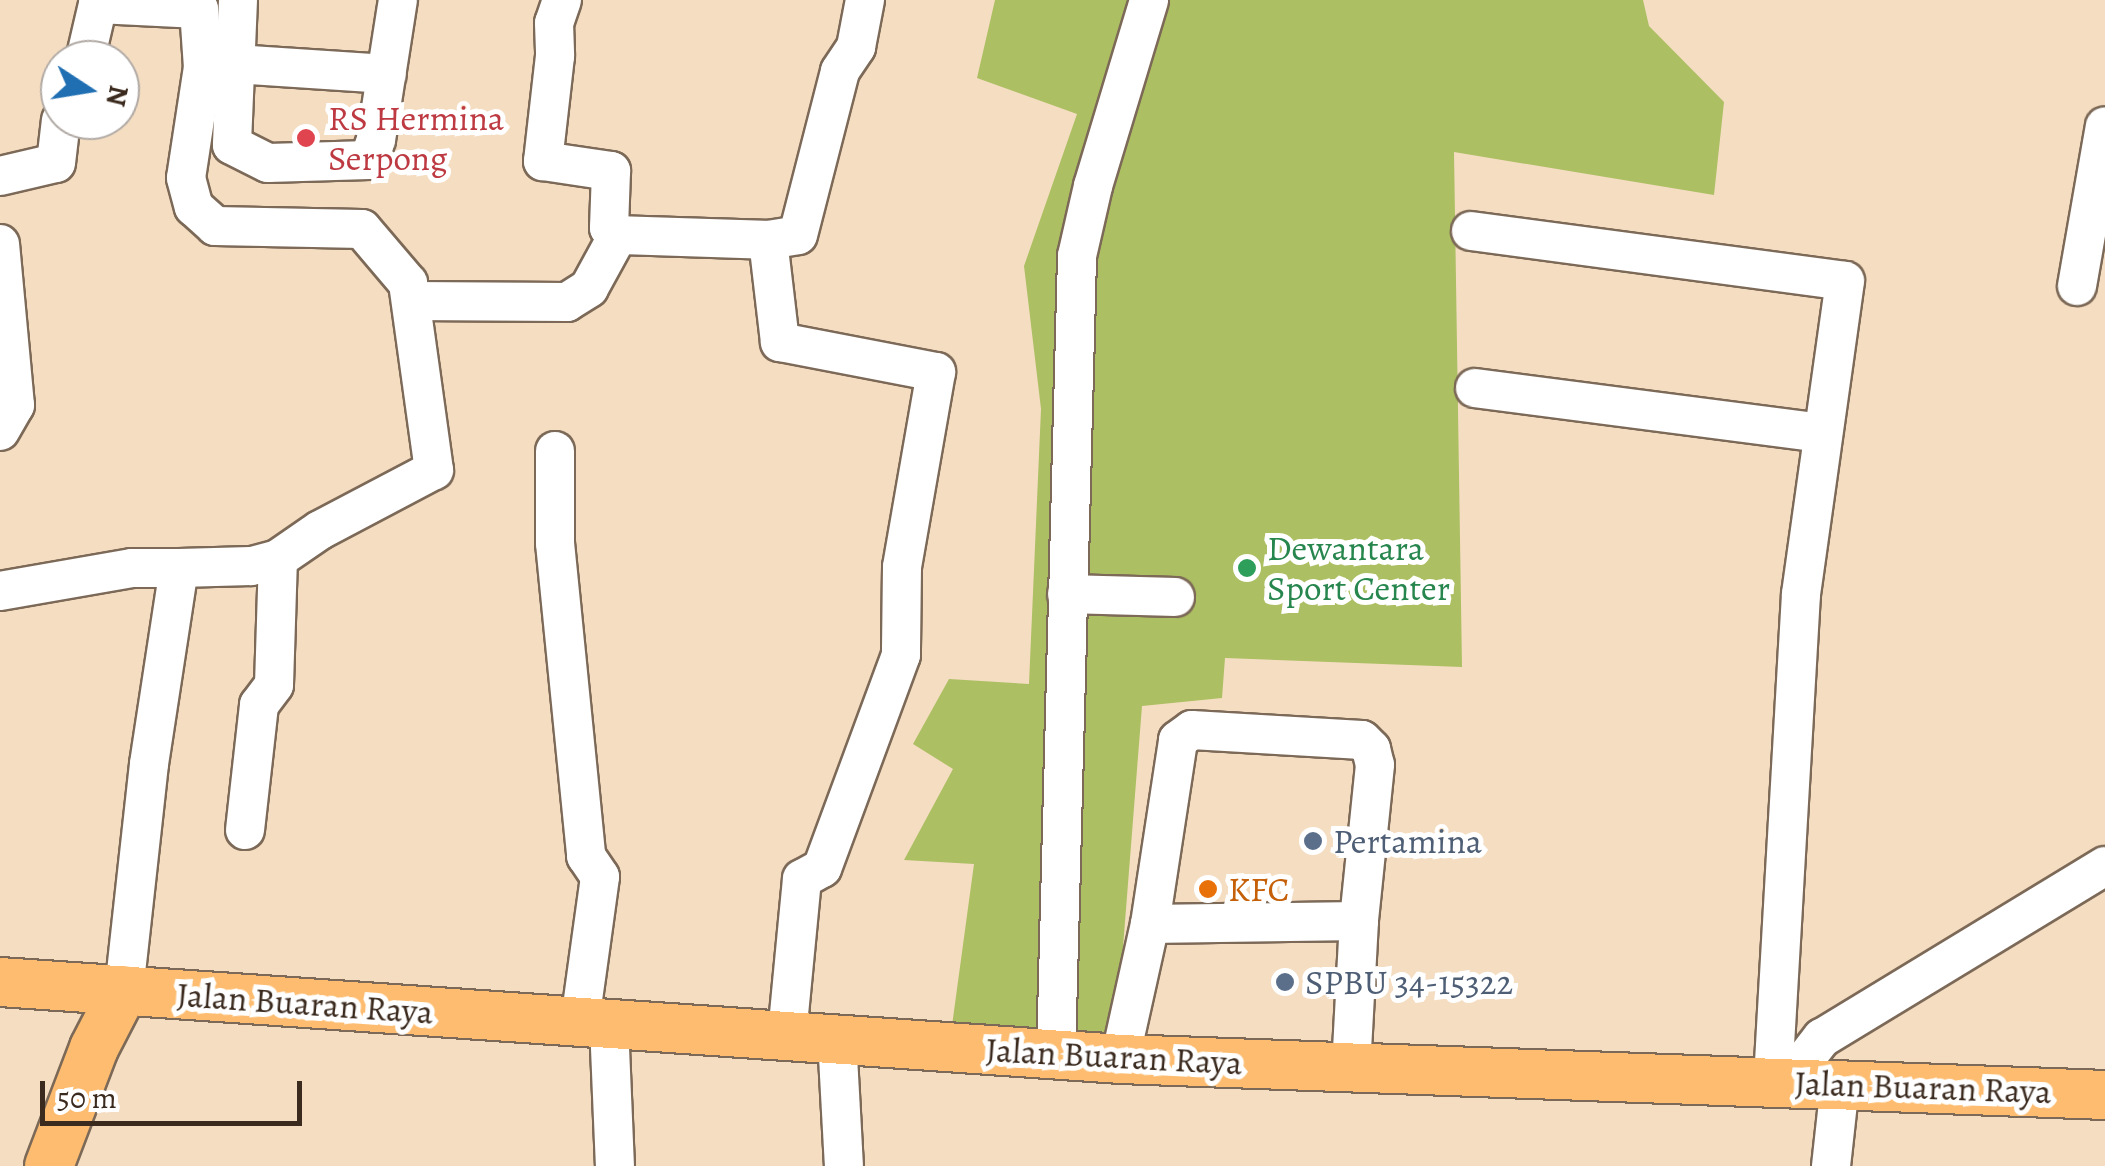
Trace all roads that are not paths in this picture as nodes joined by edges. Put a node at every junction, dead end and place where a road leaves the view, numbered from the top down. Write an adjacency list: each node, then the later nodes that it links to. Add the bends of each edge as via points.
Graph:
1 (238, 0): 7 (street)
2 (398, 0): 8 (street)
3 (562, 0): 13 (street, via 554,23 543,162 611,171 609,228)
4 (865, 0): 14 (street, via 798,234)
5 (1149, 0): 26 (street, via 1076,256)
6 (89, 40): 17 (street, via 98,4 199,9 203,67 186,178 194,207 214,226 362,229 408,282)
7 (235, 64): 8 (street); 8 (street, via 232,144 268,163 369,160)
8 (387, 74)
9 (2105, 126): 16 (street)
10 (59, 140): 11 (street, via 56,163)
11 (0, 176)
12 (1471, 231): 21 (street, via 1845,281)
13 (618, 235): 14 (street); 17 (street, via 589,288 568,302)
14 (768, 240): 36 (street, via 780,342 936,372 902,567 901,655 822,868 802,880)
15 (0, 244): 18 (street)
16 (2077, 286)
17 (411, 302): 23 (street, via 434,470)
18 (6, 368): 20 (street, via 15,406)
19 (1475, 388): 21 (street)
20 (0, 431)
21 (1823, 434): 42 (street, via 1801,594)
22 (556, 450): 35 (street, via 555,543 586,856 600,877)
23 (278, 559): 24 (street); 28 (street, via 274,685 260,705)
24 (179, 568): 25 (street, via 132,568); 34 (street, via 148,764)
25 (0, 591)
26 (1068, 594): 27 (street); 39 (street)
27 (1174, 597)
28 (245, 830)
29 (2105, 866): 42 (street, via 1822,1038 1803,1062)
30 (1360, 921): 31 (street); 31 (street, via 1376,765 1370,749 1362,740 1192,730 1178,740); 41 (street)
31 (1150, 924): 40 (street)
32 (0, 982): 33 (main road, Jalan Buaran Raya)
33 (56, 986): 34 (main road, Jalan Buaran Raya); 38 (main road, via 78,1002)
34 (124, 990): 35 (main road, Jalan Buaran Raya); 38 (main road)
35 (594, 1023): 36 (main road, Jalan Buaran Raya); 45 (street)
36 (787, 1034): 37 (main road, Jalan Buaran Raya)
37 (837, 1038): 39 (main road, Jalan Buaran Raya); 46 (street)
38 (94, 1048): 44 (main road)
39 (1056, 1054): 40 (main road, Jalan Buaran Raya)
40 (1120, 1059): 41 (main road, Jalan Buaran Raya)
41 (1352, 1067): 42 (main road, Jalan Buaran Raya)
42 (1803, 1082): 43 (main road, Jalan Buaran Raya); 47 (street)
43 (2105, 1094)
44 (49, 1166)
45 (614, 1166)
46 (844, 1166)
47 (1831, 1166)

